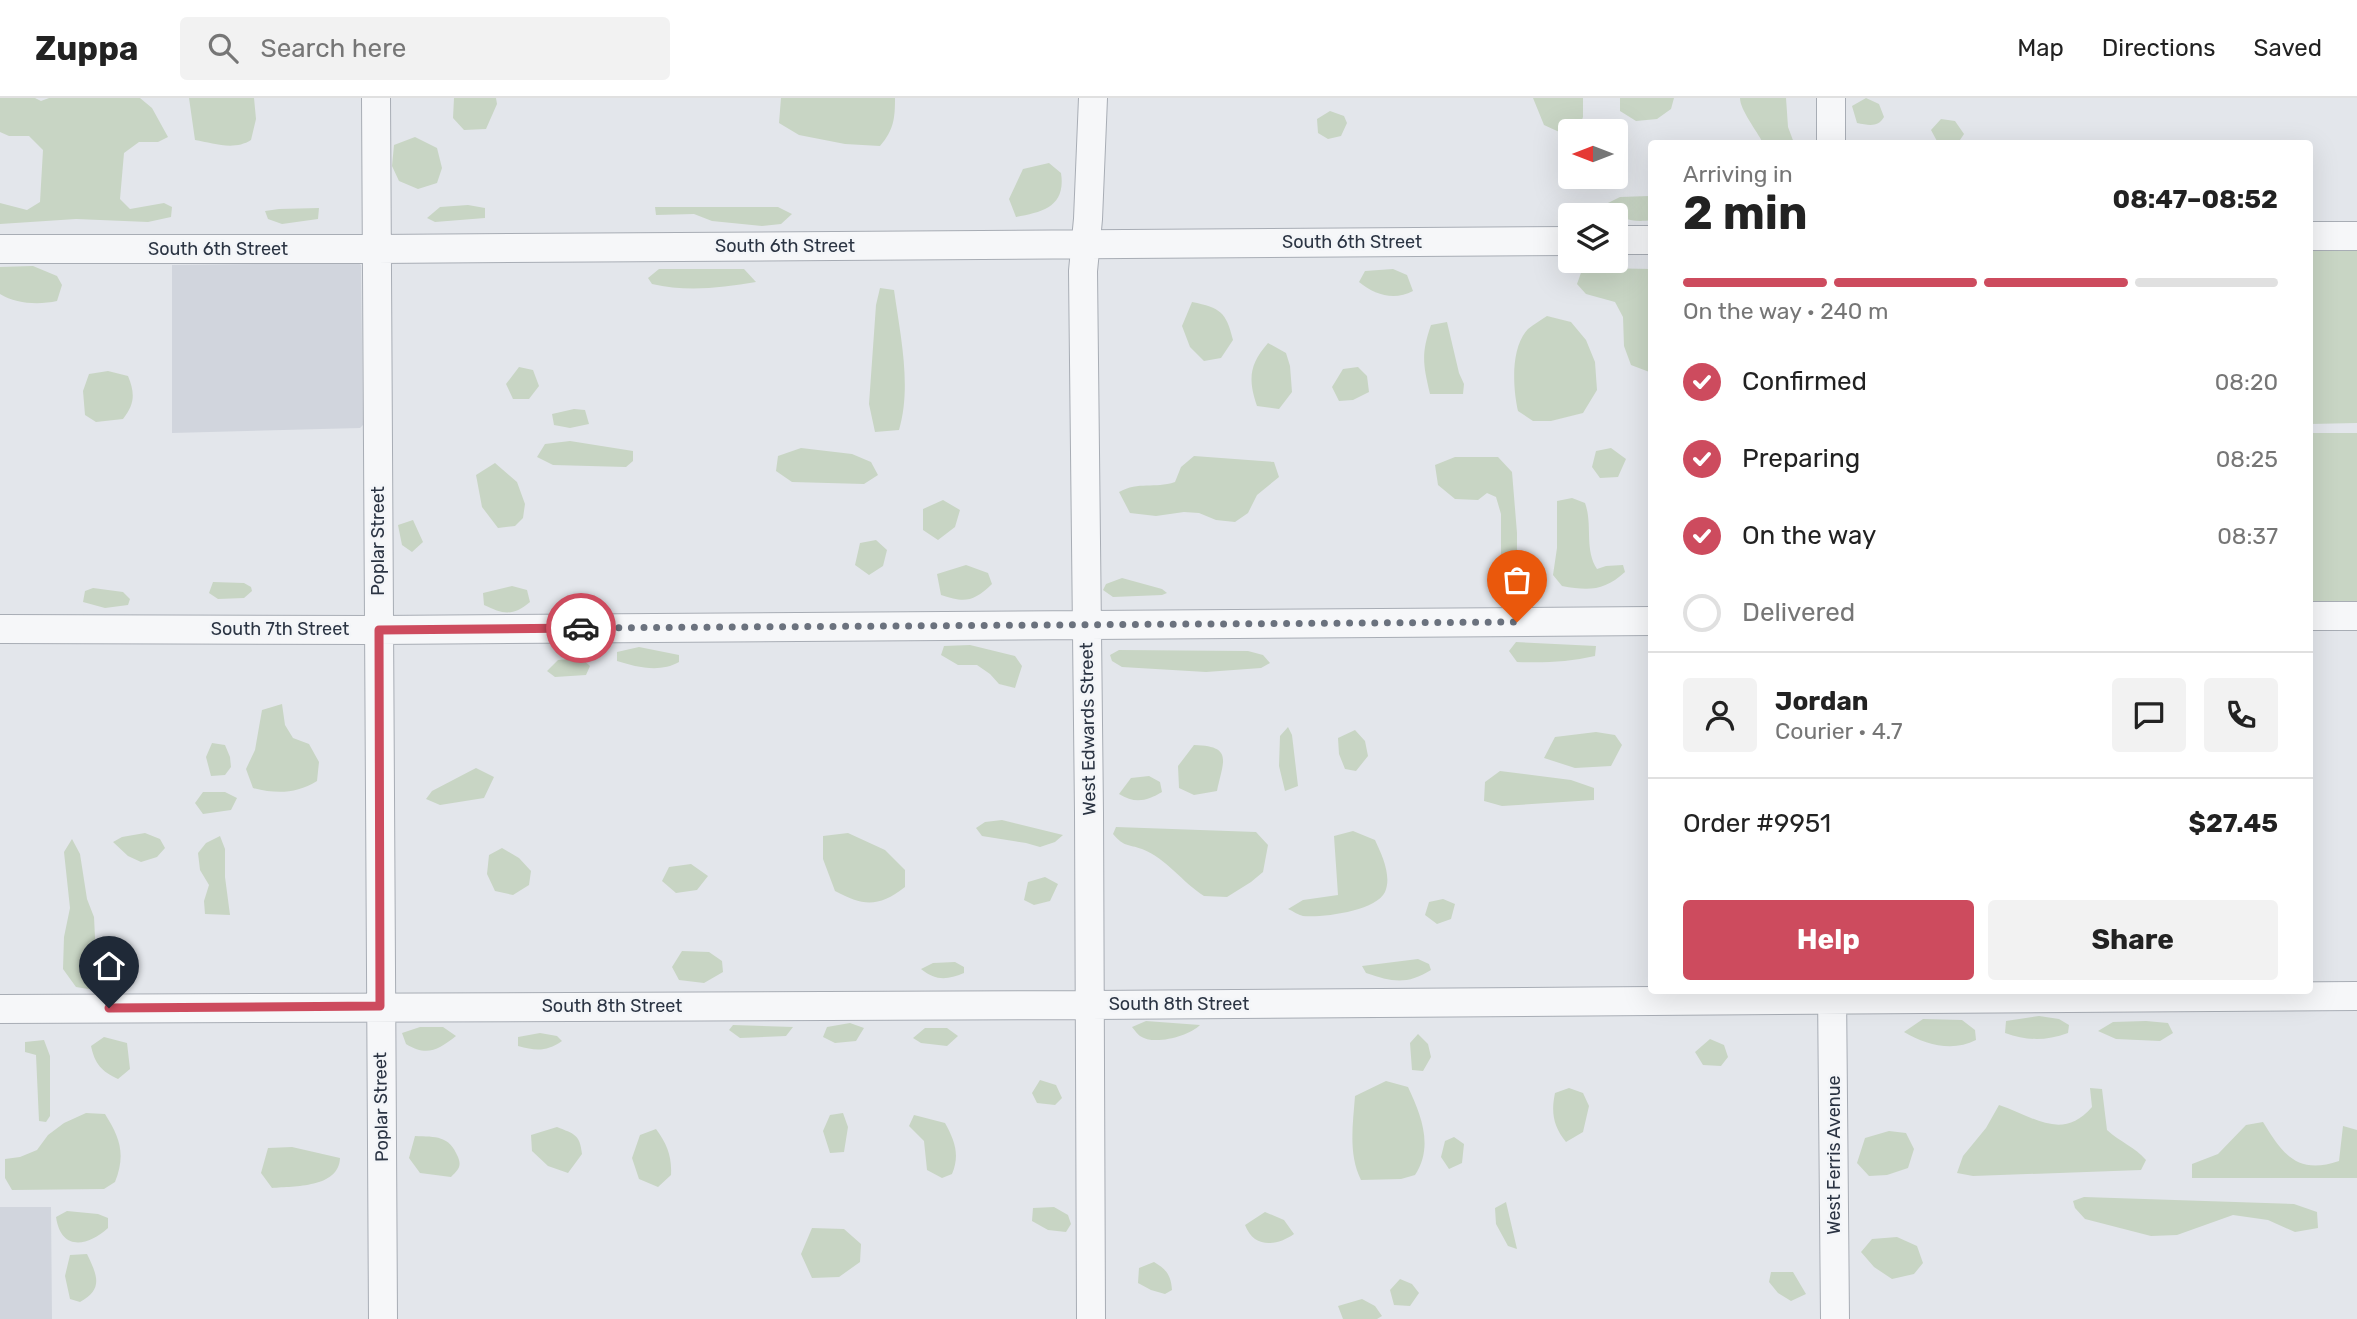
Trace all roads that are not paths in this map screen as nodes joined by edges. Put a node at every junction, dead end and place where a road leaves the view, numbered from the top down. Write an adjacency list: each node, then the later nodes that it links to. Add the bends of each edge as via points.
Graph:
1 (376, 98): 12 (street, Poplar Street)
2 (1093, 98): 10 (street, West Edwards Street)
3 (1831, 98): 4 (street)
4 (1831, 140)
5 (2313, 236): 6 (street)
6 (2357, 236)
7 (1558, 240): 10 (street, South 6th Street)
8 (1628, 240): 9 (street)
9 (1648, 240)
10 (1086, 243): 12 (street, South 6th Street); 16 (street, West Edwards Street)
11 (0, 249): 12 (street, South 6th Street)
12 (376, 249): 18 (street, Poplar Street)
13 (2313, 616): 14 (street)
14 (2357, 616)
15 (1648, 621): 16 (street, South 7th Street)
16 (1087, 625): 18 (street, South 7th Street); 21 (street, West Edwards Street)
17 (0, 629): 18 (street, South 7th Street)
18 (379, 630): 22 (street, Poplar Street)
19 (1833, 995): 20 (street, South 8th Street); 21 (street, South 8th Street); 26 (street, West Ferris Avenue)
20 (2357, 996)
21 (1090, 1005): 22 (street, South 8th Street); 25 (street, West Edwards Street)
22 (380, 1006): 23 (street, South 8th Street); 24 (street, Poplar Street)
23 (0, 1009)
24 (383, 1319)
25 (1091, 1319)
26 (1835, 1319)

